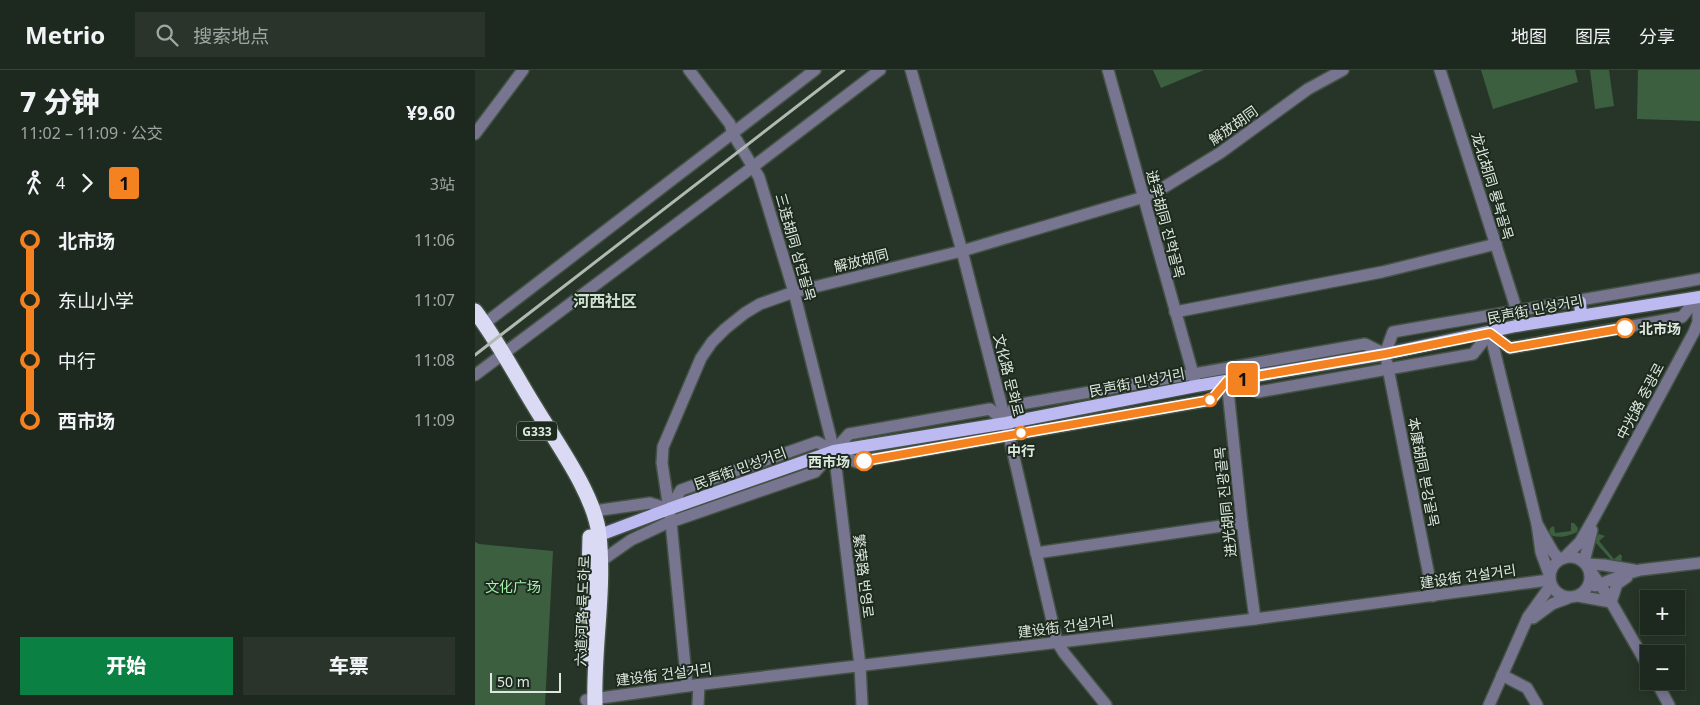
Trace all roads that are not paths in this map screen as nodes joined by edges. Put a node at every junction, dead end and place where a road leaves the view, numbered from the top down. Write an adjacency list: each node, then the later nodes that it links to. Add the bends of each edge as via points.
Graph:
1 (523, 70): 9 (street)
2 (689, 70): 10 (street, 三连胡同 삼련골목, via 730,124)
3 (815, 70): 10 (street)
4 (880, 70): 11 (street)
5 (911, 70): 14 (street, 文化路 문화로)
6 (1108, 70): 12 (street, 进学胡同 진학골목)
7 (1343, 70): 12 (street, 解放胡同, via 1308,88 1213,157)
8 (1441, 70): 13 (street, 龙北胡同 룡북골목)
9 (475, 134)
10 (733, 134): 11 (street, 三连胡同 삼련골목); 22 (street)
11 (754, 166): 16 (street, 三连胡同 삼련골목); 26 (street)
12 (1144, 198): 14 (street, 解放胡同); 21 (street, 进学胡同 진학골목)
13 (1496, 244): 20 (street, 龙北胡同 룡북골목); 21 (street, via 1382,272)
14 (962, 251): 16 (street, 解放胡同); 31 (street, 文化路 문화로)
15 (1700, 279): 18 (street)
16 (794, 292): 32 (street, 三连胡同 삼련골목); 33 (street, 解放胡同, via 745,313 725,328 701,358 663,447 662,463)
17 (1699, 297): 18 (main road, 民声街 민성거리); 24 (street, via 1682,318 1510,348); 35 (street, 中光路 중광로, via 1698,322 1694,332)
18 (1581, 308): 20 (street); 23 (main road, 民声街 민성거리)
19 (475, 311): 22 (highway, 六道河路 륙도하로 / G333)
20 (1517, 311): 23 (street); 25 (street, via 1393,332)
21 (1175, 312): 29 (street, 进学胡同 진학골목)
22 (480, 325): 26 (highway, 六道河路 륙도하로 / G333)
23 (1516, 326): 24 (main road, 民声街 민성거리)
24 (1490, 333): 25 (main road, 民声街 민성거리); 27 (street, via 1473,354); 38 (street)
25 (1385, 354): 27 (street, 本康胡同 본강골목); 29 (street, via 1365,344); 30 (main road, 民声街 민성거리)
26 (499, 358): 28 (street); 34 (highway, 六道河路 륙도하로 / G333, via 583,486); 39 (highway, 六道河路 륙도하로 / G333, via 575,494)
27 (1388, 369): 30 (street, via 1258,392); 49 (street, 本康胡同 본강골목)
28 (475, 375)
29 (1194, 380): 30 (main road, 民声街 민성거리); 31 (main road, 民声街 민성거리)
30 (1227, 381): 31 (street, via 1211,400); 37 (street, 进光胡同 진광골목)
31 (1007, 429): 32 (main road, 民声街 민성거리); 40 (street, 文化路 문화로)
32 (834, 451): 33 (main road, 民声街 민성거리); 36 (street, via 815,472); 55 (street, 繁荣路 번영로)
33 (669, 509): 34 (street, via 651,503); 36 (street, 解放胡同); 39 (main road, 民声街 민성거리)
34 (594, 511): 39 (highway, 六道河路 륙도하로 / G333)
35 (1595, 516): 41 (street, 中光路 중광로, via 1580,542); 43 (street, 中光路 중광로)
36 (671, 522): 42 (street, via 631,540); 58 (street, 解放胡同)
37 (1242, 523): 40 (street); 51 (street, 进光胡同 진광골목)
38 (1537, 524): 41 (street, via 1553,552 1559,559); 46 (street)
39 (595, 537): 42 (highway, 六道河路 륙도하로 / G333); 60 (highway, 六道河路 륙도하로 / G333)
40 (1035, 553): 53 (street, 文化路 문화로)
41 (1564, 558): 43 (street, via 1574,557); 46 (street, via 1553,566)
42 (601, 561): 60 (highway, 六道河路 륙도하로 / G333)
43 (1585, 563): 45 (street); 47 (street); 48 (street, via 1590,577)
44 (1700, 563): 45 (street)
45 (1640, 570): 47 (street); 50 (street, via 1617,584)
46 (1550, 580): 48 (street, via 1560,595); 49 (street, 建设街 건설거리); 52 (street)
47 (1600, 584): 48 (street); 50 (street)
48 (1578, 594): 50 (street); 52 (street, via 1541,610)
49 (1433, 596): 51 (street, 建设街 건설거리)
50 (1611, 602): 54 (street)
51 (1255, 619): 53 (street, 建设街 건설거리)
52 (1525, 626): 56 (street)
53 (1057, 642): 55 (street, 建设街 건설거리); 64 (street, 文化路 문화로)
54 (1640, 652)
55 (860, 665): 57 (street, 建设街 건설거리); 63 (street, 繁荣路 번영로)
56 (1502, 675): 61 (street, via 1527,688); 65 (street)
57 (699, 684): 58 (street, 建设街 건설거리); 62 (street)
58 (687, 686): 60 (street, 建设街 건설거리)
59 (1661, 690): 66 (street)
60 (590, 702)
61 (1535, 704)
62 (698, 705)
63 (862, 705)
64 (1106, 705)
65 (1489, 705)
66 (1669, 705)

